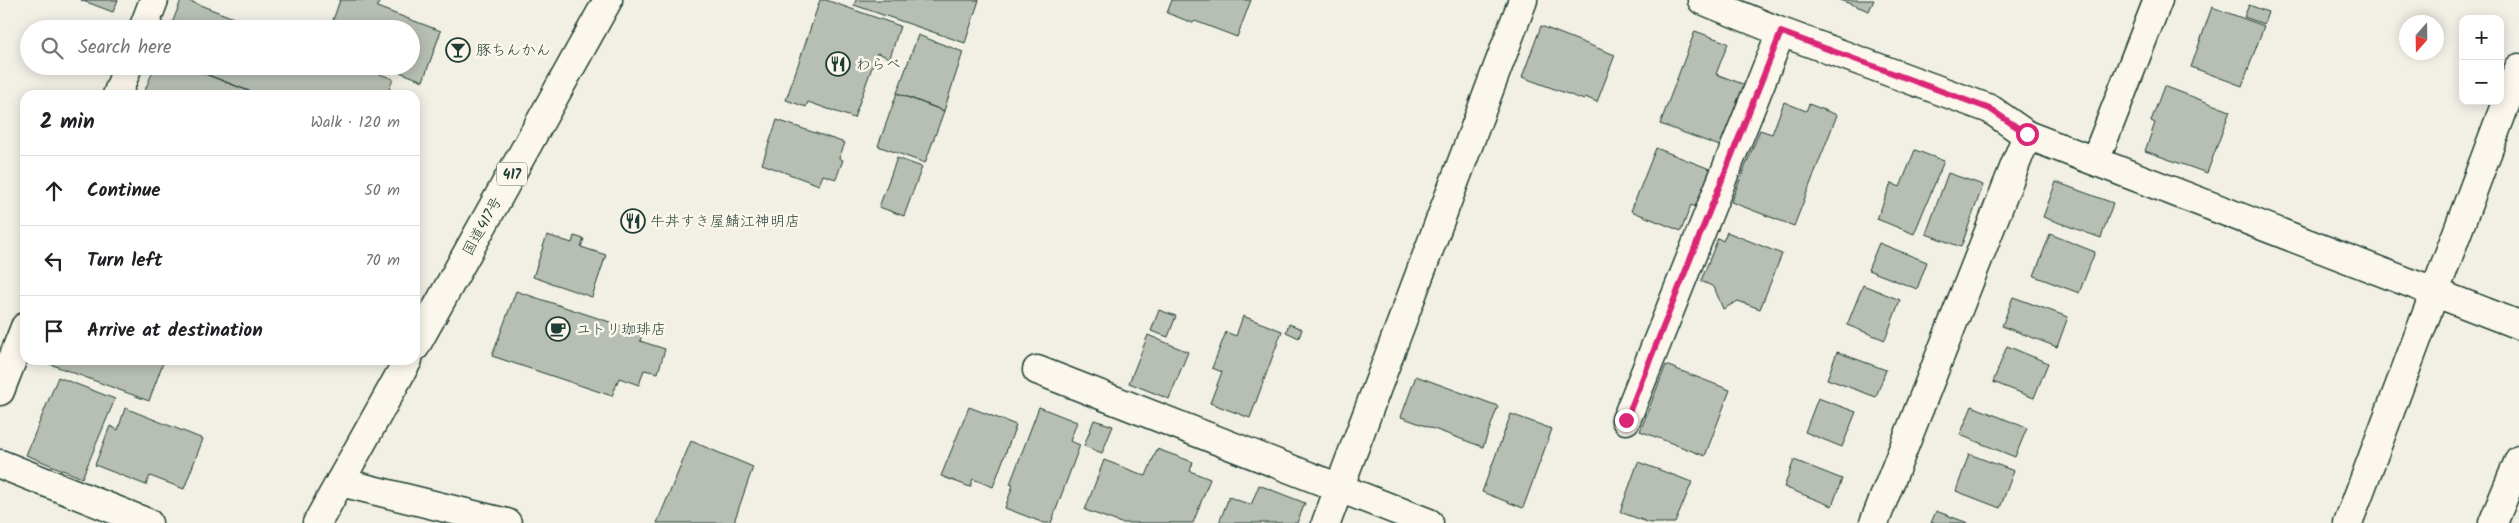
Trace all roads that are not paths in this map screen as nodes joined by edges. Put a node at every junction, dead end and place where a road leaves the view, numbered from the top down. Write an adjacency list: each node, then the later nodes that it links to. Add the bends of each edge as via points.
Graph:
1 (154, 0): 6 (main road)
2 (608, 0): 15 (main road, 国道417号 / 417)
3 (1523, 0): 24 (main road)
4 (1702, 0): 7 (main road)
5 (2158, 0): 12 (main road)
6 (146, 20)
7 (1781, 32): 11 (main road, via 1990,109); 20 (main road)
8 (2519, 68): 13 (main road)
9 (125, 75): 10 (main road)
10 (119, 90)
11 (2027, 134): 12 (main road); 30 (main road)
12 (2095, 161): 13 (main road)
13 (2436, 294): 14 (main road); 31 (main road)
14 (2519, 325)
15 (420, 338)
16 (20, 340): 19 (main road)
17 (405, 365): 23 (main road)
18 (1037, 370): 24 (main road)
19 (0, 391)
20 (1626, 420)
21 (2519, 460): 32 (main road)
22 (0, 464): 25 (main road)
23 (340, 482): 26 (main road); 27 (main road)
24 (1339, 488): 28 (main road); 29 (main road)
25 (148, 523)
26 (317, 523)
27 (507, 523)
28 (1326, 523)
29 (1429, 523)
30 (1874, 523)
31 (2348, 523)
32 (2493, 523)

